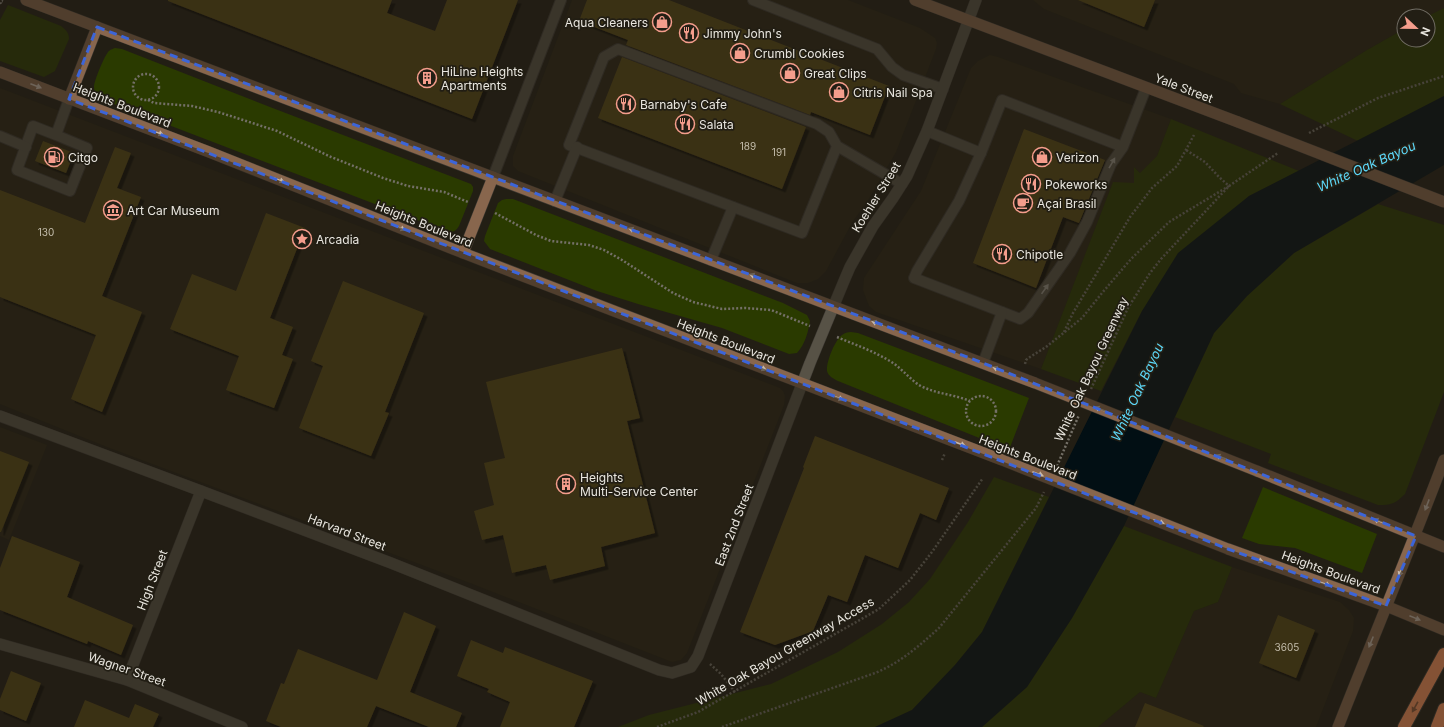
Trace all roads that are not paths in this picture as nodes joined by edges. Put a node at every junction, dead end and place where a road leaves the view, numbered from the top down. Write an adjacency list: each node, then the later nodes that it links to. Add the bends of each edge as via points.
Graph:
1 (26, 0): 7 (main road)
2 (561, 0): 20 (lane)
3 (753, 0): 10 (lane, via 877,49 892,67 903,75)
4 (915, 0): 6 (main road, Yale Street)
5 (976, 0): 6 (street, Koehler Street)
6 (968, 21): 9 (main road, Yale Street); 10 (street, Koehler Street)
7 (97, 27): 11 (main road); 20 (main road)
8 (0, 72): 11 (main road, Heights Boulevard, one-way to 11)
9 (1146, 88): 18 (lane); 23 (main road, Yale Street, bridge)
10 (943, 89): 12 (street, Koehler Street)
11 (69, 99): 13 (lane); 25 (main road, Heights Boulevard, one-way to 25)
12 (927, 131): 19 (lane); 21 (street, Koehler Street)
13 (56, 135): 16 (lane, via 33,126); 16 (lane, via 87,148 70,191 17,170)
14 (0, 136): 16 (lane)
15 (837, 146): 17 (lane, via 829,132 817,124 618,49 604,57 569,144); 21 (lane); 24 (lane, via 802,233)
16 (26, 147)
17 (577, 147): 22 (lane); 24 (lane)
18 (1123, 147): 19 (lane, via 1002,100); 28 (lane, one-way to 18, via 1020,319 1028,313 1070,253 1087,222 1111,164)
19 (981, 153): 28 (lane, via 959,201 914,278)
20 (493, 177): 22 (main road); 25 (main road)
21 (902, 184): 27 (street, Koehler Street, via 873,226 850,267)
22 (555, 201): 26 (main road, one-way to 22)
23 (1444, 202)
24 (733, 207): 26 (lane)
25 (463, 253): 30 (main road, Heights Boulevard, one-way to 30)
26 (711, 260): 27 (main road, one-way to 26)
27 (834, 306): 29 (main road, one-way to 27); 30 (street, Koehler Street)
28 (1002, 312): 29 (lane)
29 (983, 363): 34 (main road, one-way to 29, bridge)
30 (802, 384): 36 (main road, Heights Boulevard, one-way to 36, bridge, via 1228,549); 40 (street, East 2nd Street, via 698,656 691,667)
31 (0, 416): 33 (street, Harvard Street)
32 (1444, 460): 34 (main road, one-way to 34)
33 (201, 490): 40 (street, Harvard Street, via 446,584 659,670 672,673); 41 (street, High Street)
34 (1416, 536): 35 (main road); 36 (main road, one-way to 36)
35 (1444, 547)
36 (1386, 606): 37 (main road, Heights Boulevard, one-way to 37); 44 (main road, one-way to 44)
37 (1444, 630)
38 (0, 644): 41 (street, Wagner Street)
39 (1444, 654): 45 (highway, one-way to 45)
40 (683, 670)
41 (127, 680): 43 (street, Wagner Street)
42 (1444, 709): 46 (highway)
43 (242, 727)
44 (1338, 727)
45 (1404, 727)
46 (1437, 727)

